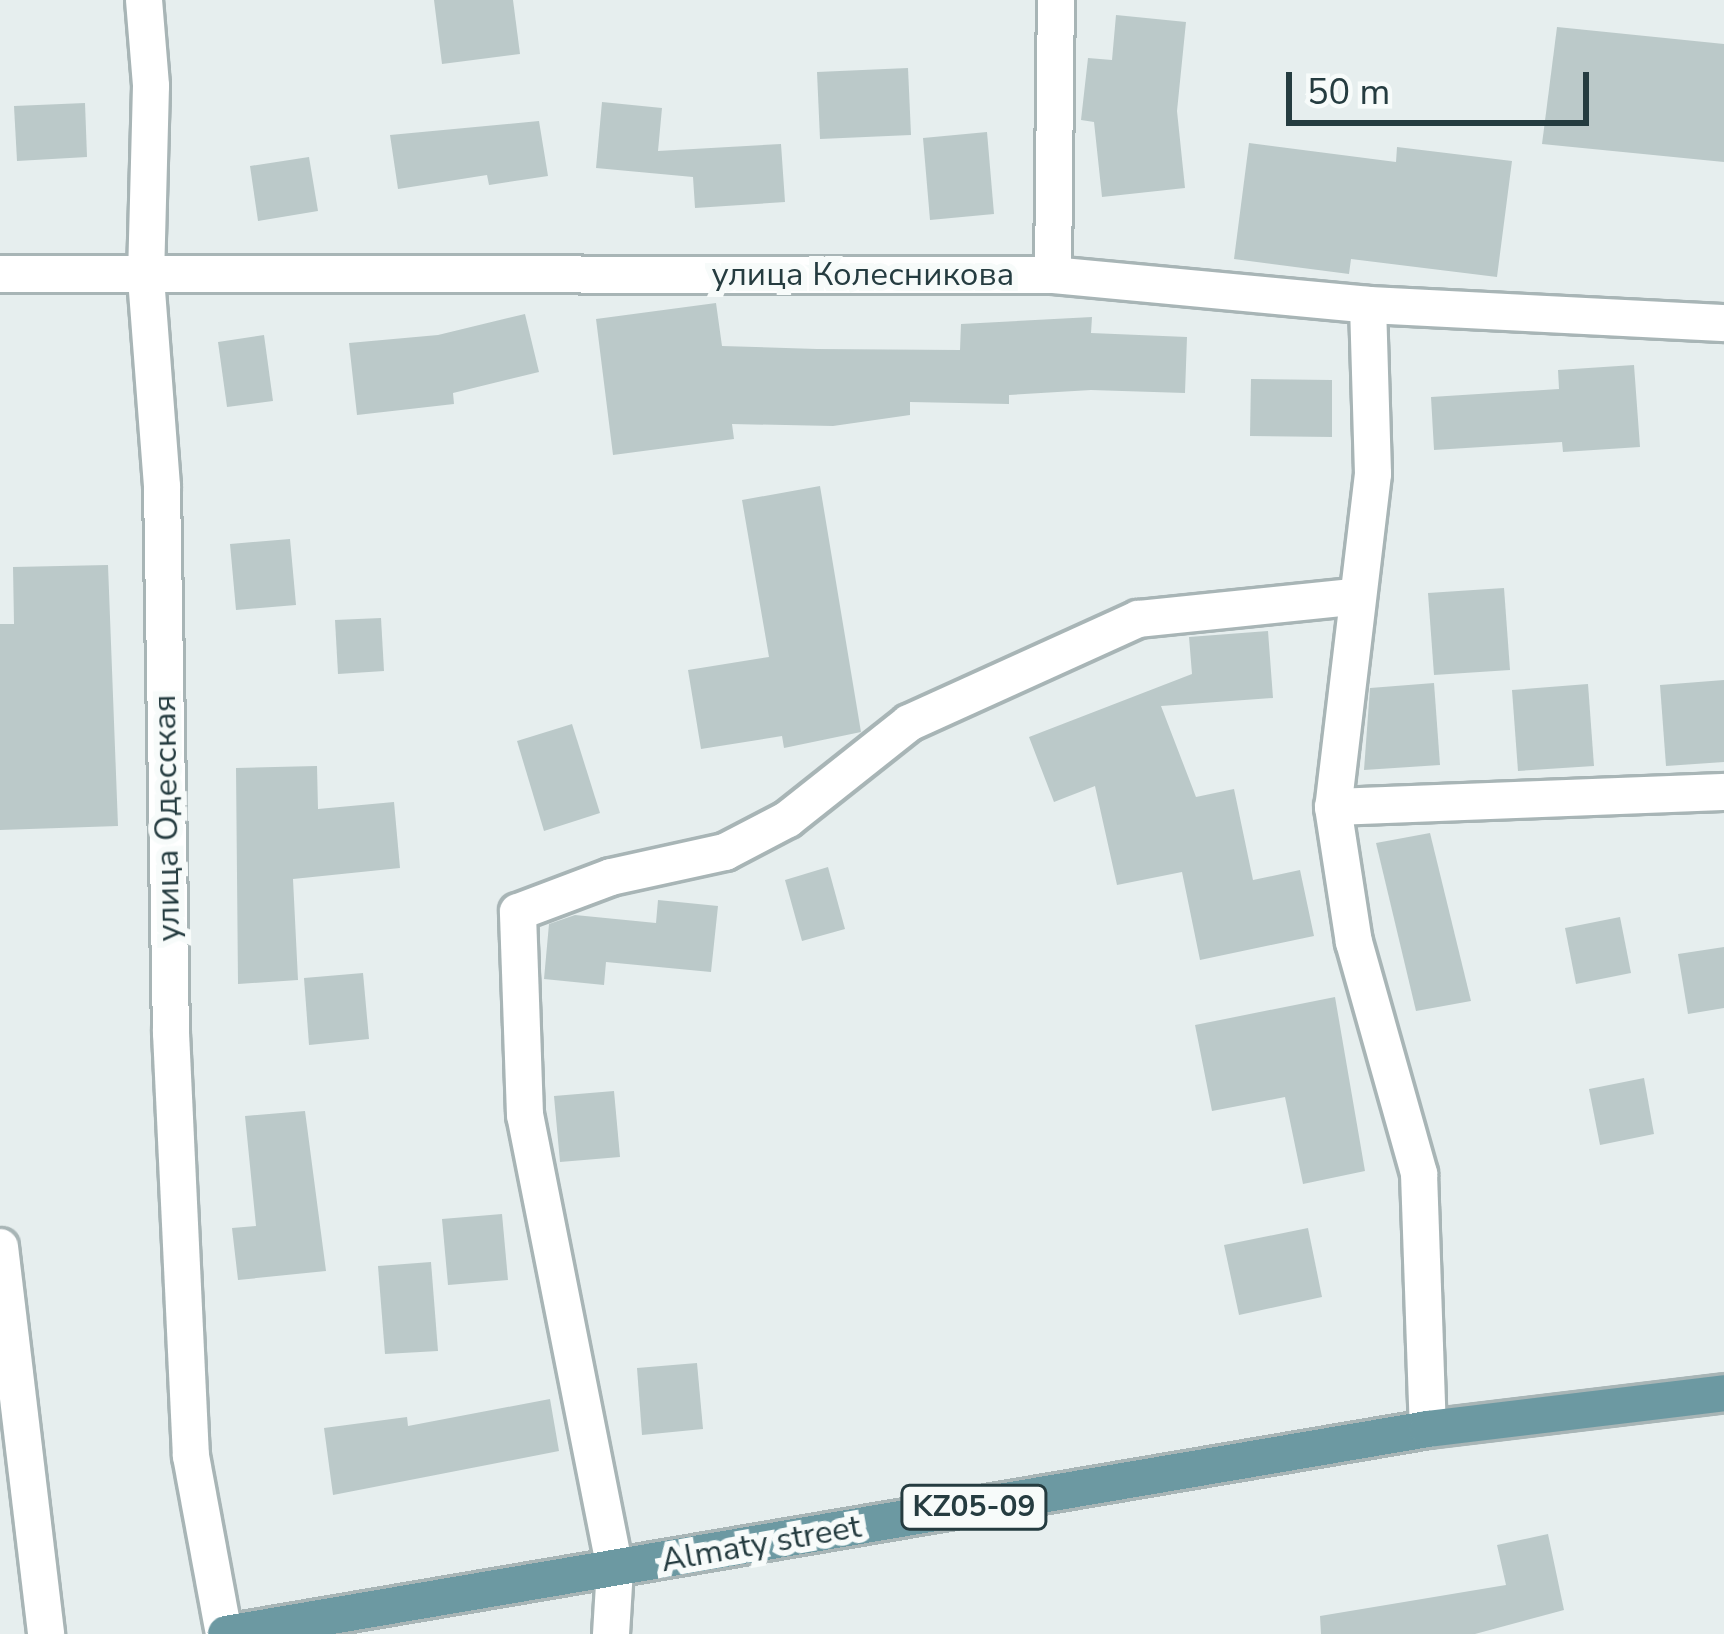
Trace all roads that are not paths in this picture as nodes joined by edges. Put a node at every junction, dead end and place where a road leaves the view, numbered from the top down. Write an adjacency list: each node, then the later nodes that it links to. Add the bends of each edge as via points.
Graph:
1 (144, 0): 5 (street, улица Одесская, via 151,86)
2 (1056, 0): 4 (street)
3 (0, 274): 5 (street, улица Колесникова)
4 (1053, 275): 5 (street, улица Колесникова); 6 (street, улица Колесникова)
5 (146, 278): 17 (street, улица Одесская, via 162,487 171,1033 191,1456)
6 (1368, 305): 7 (street, улица Колесникова); 8 (street, via 1373,474)
7 (1724, 323)
8 (1352, 597): 10 (street); 14 (street, via 1138,619 909,723 788,819 724,852 611,878 518,912 525,1115)
9 (1724, 792): 10 (street)
10 (1333, 807): 13 (street, via 1354,942 1419,1174)
11 (0, 1247): 16 (street)
12 (1724, 1394): 13 (main road, Almaty street / KZ05-09)
13 (1428, 1429): 14 (main road, Almaty street / KZ05-09)
14 (615, 1569): 15 (main road, Almaty street / KZ05-09); 18 (street)
15 (332, 1625): 17 (main road, Almaty street / KZ05-09)
16 (46, 1634)
17 (225, 1634)
18 (611, 1634)

